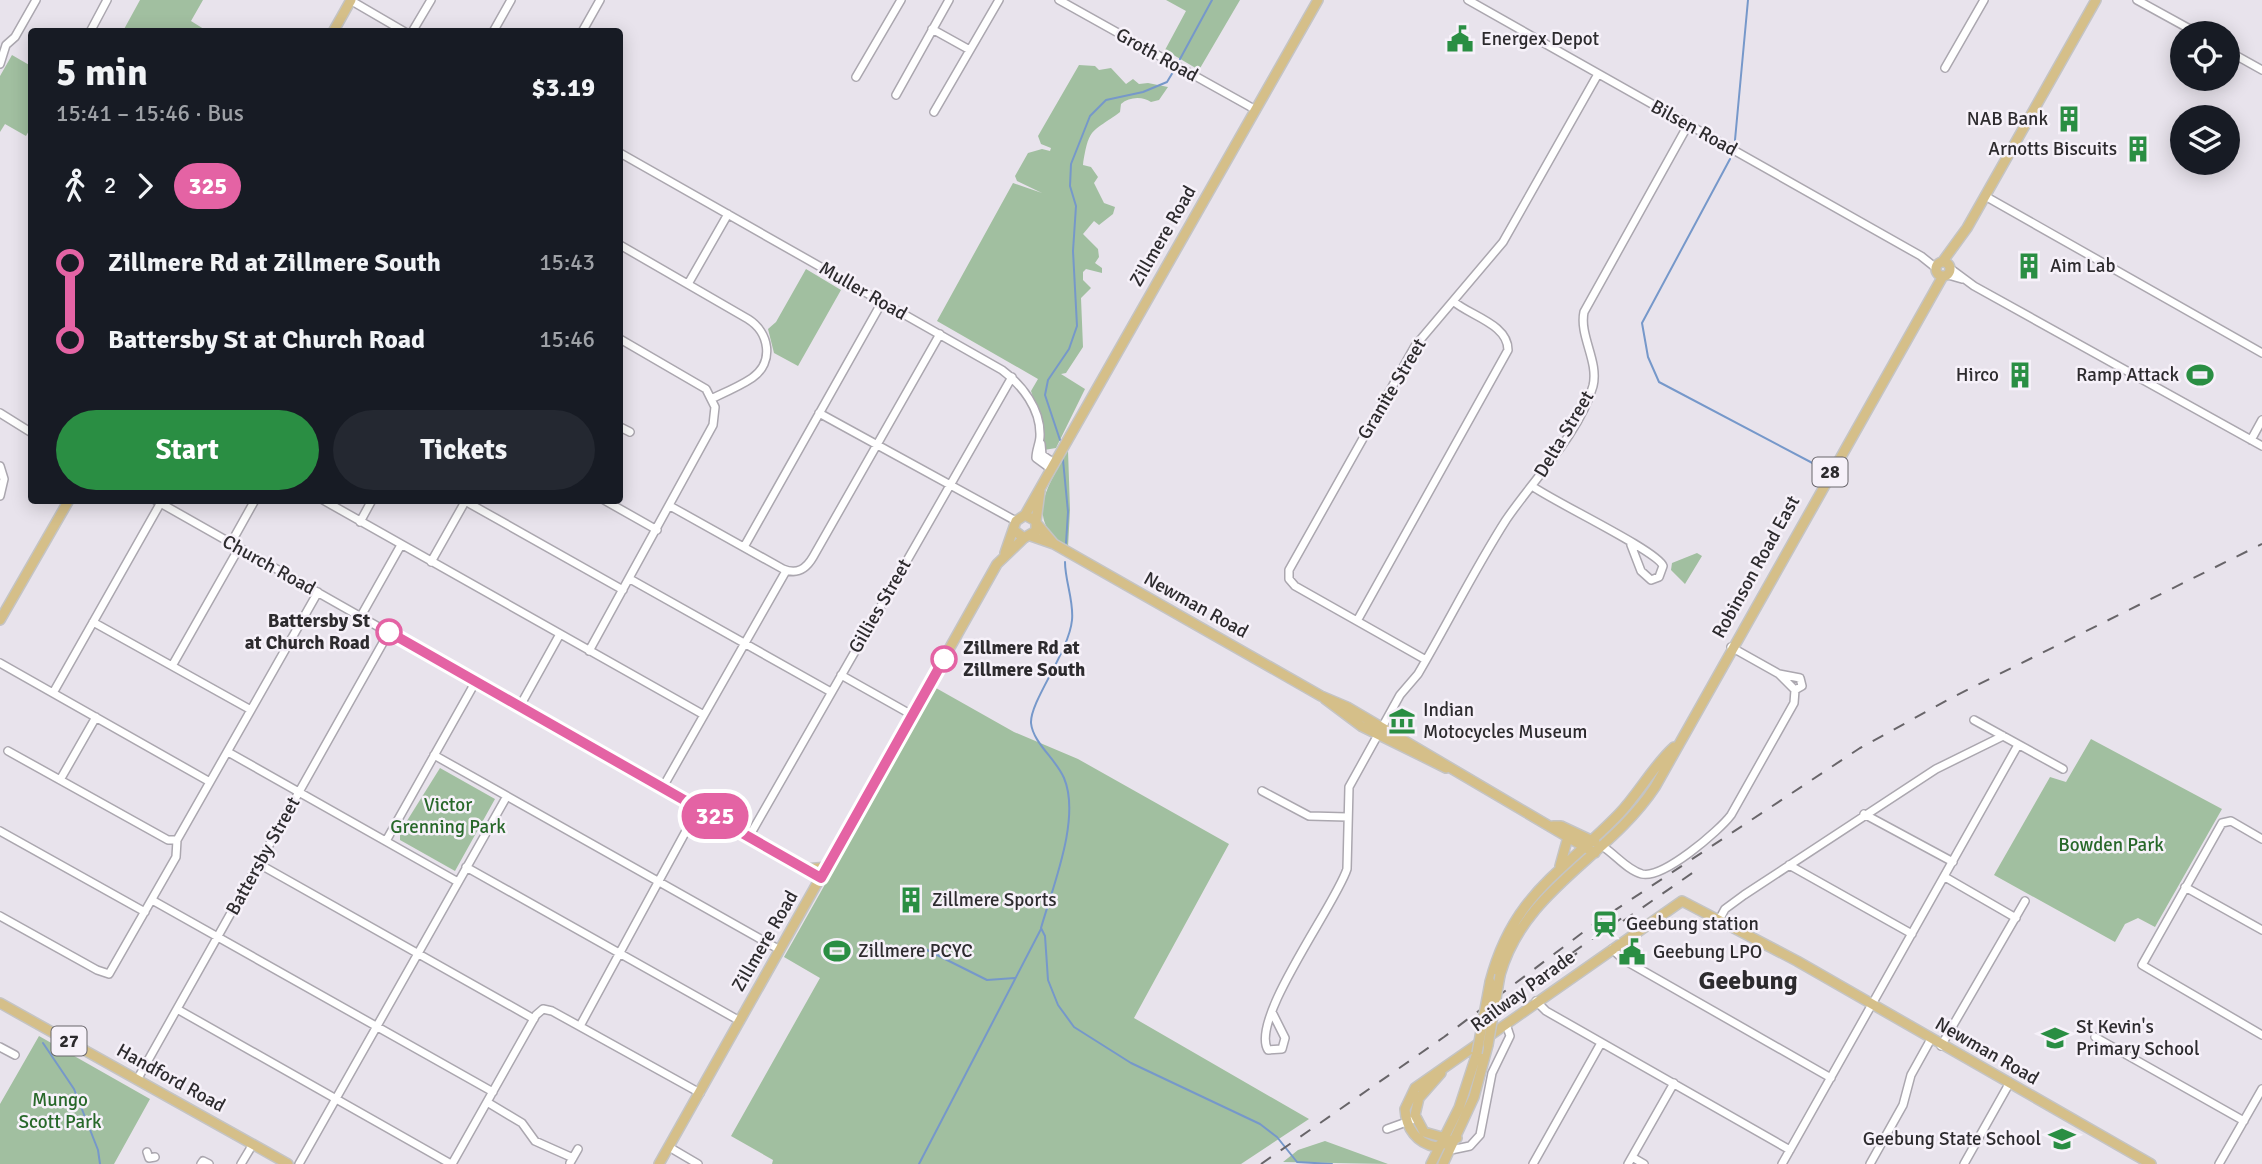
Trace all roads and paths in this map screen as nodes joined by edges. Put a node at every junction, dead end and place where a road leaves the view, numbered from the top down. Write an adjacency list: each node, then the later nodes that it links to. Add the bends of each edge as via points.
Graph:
1 (36, 0): 24 (street, via 15,37)
2 (107, 0): 17 (street)
3 (351, 0): 18 (main road); 19 (street)
4 (431, 0): 20 (street)
5 (511, 0): 21 (street)
6 (600, 0): 22 (street)
7 (901, 0): 31 (street)
8 (949, 0): 23 (street)
9 (999, 0): 25 (street)
10 (1059, 0): 33 (street, Groth Road)
11 (1318, 0): 33 (main road, Zillmere Road)
12 (1468, 0): 30 (street, Bilsen Road)
13 (1983, 0): 28 (street)
14 (2096, 0): 37 (main road, Robinson Road East / 28)
15 (2137, 0): 16 (street)
16 (2175, 21)
17 (92, 28)
18 (335, 28)
19 (398, 28)
20 (414, 28)
21 (496, 28)
22 (584, 28)
23 (932, 29): 25 (street); 32 (street)
24 (3, 43): 27 (street)
25 (968, 49): 34 (street)
26 (2240, 58): 29 (street)
27 (0, 64)
28 (1945, 68)
29 (2262, 70)
30 (1598, 74): 35 (street, Bilsen Road); 42 (street, Granite Street, via 1503,242)
31 (856, 76)
32 (896, 95)
33 (1256, 110): 59 (main road, Zillmere Road)
34 (934, 112)
35 (1688, 125): 40 (street, Bilsen Road); 61 (street, Delta Street, via 1585,308 1583,324 1593,384 1560,447)
36 (623, 155): 38 (street, Muller Road)
37 (1985, 196): 40 (main road, Robinson Road East / 28); 46 (street)
38 (728, 214): 41 (street); 43 (street, Muller Road)
39 (623, 248): 41 (street)
40 (1943, 269): 55 (street, Bilsen Road); 99 (main road, Robinson Road East / 28)
41 (688, 284): 48 (street, via 753,322 767,343 766,358 757,374)
42 (1453, 301): 94 (street, via 1501,331 1508,350); 94 (street, Granite Street, via 1415,346 1289,570 1295,586)
43 (882, 302): 44 (street, Muller Road); 50 (street)
44 (940, 334): 47 (street, Muller Road); 56 (street)
45 (623, 341): 48 (street, via 702,386)
46 (2262, 353)
47 (1012, 377): 59 (street, Muller Road, via 1034,411 1040,440 1036,458); 60 (street, Gillies Street)
48 (713, 398): 73 (street, via 713,425)
49 (0, 413): 53 (street)
50 (819, 413): 56 (street); 84 (street)
51 (2262, 420): 55 (street)
52 (623, 429): 54 (street)
53 (28, 430)
54 (629, 432)
55 (2250, 440): 57 (street, Bilsen Road)
56 (877, 445): 60 (street); 88 (street, via 809,563 797,572)
57 (2262, 446)
58 (0, 466): 63 (street, via 4,479)
59 (1052, 466): 62 (main road, Zillmere Road)
60 (948, 485): 77 (street); 105 (street, Gillies Street)
61 (1532, 486): 83 (street); 101 (street, Delta Street, via 1501,529)
62 (1040, 491): 74 (main road, Zillmere Road); 76 (main road, Zillmere Road)
63 (0, 496)
64 (67, 504): 93 (main road)
65 (156, 504): 95 (street)
66 (161, 504): 80 (street, Church Road)
67 (253, 504): 80 (street)
68 (330, 504): 75 (street)
69 (370, 504): 75 (street)
70 (464, 504): 87 (street)
71 (471, 504): 90 (street)
72 (611, 504): 78 (street)
73 (670, 506): 78 (street); 84 (street)
74 (1025, 515): 76 (main road); 77 (main road)
75 (360, 522): 81 (street)
76 (1036, 523): 79 (main road, Zillmere Road); 82 (main road, Newman Road)
77 (1015, 526): 79 (main road, Newman Road); 86 (main road, Zillmere Road)
78 (657, 530): 89 (street)
79 (1027, 537): 82 (main road, Newman Road); 86 (main road, Zillmere Road)
80 (231, 543): 85 (street, Church Road)
81 (401, 544): 87 (street); 92 (street)
82 (1054, 544): 116 (main road, Newman Road, via 1321,696 1342,714)
83 (1631, 545): 83 (street, via 1661,560 1658,578 1646,578)
84 (744, 547): 88 (street)
85 (239, 548): 91 (street, Church Road); 103 (street)
86 (1005, 553): 113 (main road, Zillmere Road)
87 (431, 562): 97 (street)
88 (786, 571): 98 (street)
89 (630, 579): 90 (street); 98 (street)
90 (623, 590): 100 (street)
91 (318, 592): 92 (street, Church Road); 111 (street)
92 (361, 616): 96 (street, Church Road)
93 (0, 620)
94 (1357, 621): 101 (street, Granite Street)
95 (93, 622): 103 (street); 109 (street)
96 (389, 632): 106 (street, Church Road); 128 (street, Battersby Street)
97 (560, 634): 100 (street); 110 (street)
98 (744, 644): 108 (street); 112 (street)
99 (1731, 647): 104 (street); 118 (main road, Robinson Road East / 28)
100 (589, 651): 112 (street)
101 (1426, 660): 116 (street, Delta Street)
102 (0, 663): 109 (street)
103 (172, 666): 111 (street)
104 (1779, 674): 107 (street); 107 (street, via 1802,679 1802,686)
105 (841, 675): 108 (street, Gillies Street); 113 (street)
106 (476, 681): 110 (street, Church Road); 122 (street)
107 (1795, 690): 141 (street, Newman Road, via 1793,707 1724,823 1664,868 1648,874)
108 (831, 692): 135 (street, Gillies Street)
109 (53, 693): 114 (street)
110 (520, 706): 126 (street, Church Road)
111 (251, 710): 121 (street)
112 (704, 715): 126 (street)
113 (912, 715): 146 (main road, Zillmere Road)
114 (96, 717): 124 (street); 125 (street)
115 (1974, 720): 117 (street)
116 (1379, 731): 132 (street, Delta Street, via 1349,787); 133 (main road, Newman Road, via 1420,758 1454,771)
117 (2003, 736): 119 (street); 131 (street, via 1936,769)
118 (1676, 745): 140 (main road, Robinson Road East / 28, via 1633,799); 141 (main road, Robinson Road East / 28, via 1644,803)
119 (2018, 745): 123 (street); 142 (street)
120 (8, 751): 124 (street)
121 (228, 752): 125 (street); 128 (street)
122 (434, 755): 129 (street); 139 (street)
123 (2063, 769)
124 (60, 780): 138 (street, via 168,840)
125 (210, 782): 138 (street)
126 (663, 787): 130 (street, Church Road)
127 (1262, 791): 132 (street, via 1309,816)
128 (299, 792): 139 (street); 143 (street, Battersby Street)
129 (507, 796): 145 (street); 151 (street)
130 (699, 807): 135 (street, Church Road); 151 (street)
131 (1864, 814): 142 (street); 144 (street)
132 (1347, 817): 172 (street, Delta Street, via 1345,874 1277,995)
133 (1551, 826): 136 (main road, Newman Road); 140 (main road, Newman Road, via 1561,826)
134 (0, 831): 157 (street)
135 (750, 835): 148 (street, Church Road)
136 (1568, 837): 140 (main road, Newman Road); 147 (main road)
137 (2262, 839): 153 (street, via 2224,821)
138 (177, 840): 154 (street, via 176,857)
139 (386, 841): 152 (street)
140 (1587, 843): 141 (main road, Newman Road); 147 (main road, Robinson Road East / 28)
141 (1598, 849): 197 (main road, Robinson Road East / 28, bridge, via 1544,897 1510,946 1474,1097)
142 (1952, 862): 149 (street)
143 (259, 864): 163 (street, Battersby Street); 167 (street)
144 (1789, 865): 160 (street, via 1728,906); 162 (street)
145 (466, 867): 152 (street); 166 (street)
146 (828, 867): 148 (main road); 150 (main road, Zillmere Road)
147 (1560, 867): 198 (main road, Robinson Road East / 28, bridge, via 1518,915 1501,949 1477,1053)
148 (805, 869): 150 (street, Church Road)
149 (1944, 877): 159 (street); 162 (street)
150 (821, 878): 165 (main road, Zillmere Road)
151 (658, 881): 165 (street); 166 (street)
152 (458, 882): 167 (street)
153 (2185, 887): 161 (street); 178 (street, via 2142,965)
154 (152, 900): 157 (street); 163 (street)
155 (1682, 901): 160 (main road, Newman Road); 164 (main road, Railway Parade)
156 (2025, 901): 159 (street)
157 (145, 912): 158 (street, via 109,974)
158 (0, 916)
159 (2016, 918): 183 (street)
160 (1719, 920): 170 (main road, Newman Road)
161 (2262, 930)
162 (1912, 934): 170 (street)
163 (217, 938): 171 (street, Battersby Street); 177 (street)
164 (1612, 949): 168 (main road, Railway Parade); 185 (street)
165 (780, 950): 174 (main road, Zillmere Road)
166 (619, 953): 174 (street); 176 (street)
167 (418, 954): 173 (street); 177 (street)
168 (1536, 1001): 175 (main road, Railway Parade); 181 (street)
169 (0, 1003): 186 (main road, Handford Road / 27)
170 (1872, 1006): 180 (main road, Newman Road); 185 (street)
171 (177, 1009): 186 (street, Battersby Street); 192 (street)
172 (1273, 1014): 172 (street, Delta Street, via 1285,1041 1279,1051 1272,1052 1265,1045)
173 (534, 1018): 176 (street, via 541,1010 549,1010); 190 (street)
174 (740, 1021): 191 (main road, Zillmere Road)
175 (1506, 1024): 194 (main road, Railway Parade, via 1415,1088 1406,1104); 203 (street, via 1510,1034 1491,1077 1480,1135 1470,1146)
176 (580, 1026): 191 (street)
177 (377, 1027): 190 (street); 192 (street)
178 (2262, 1035)
179 (2095, 1037): 195 (street)
180 (1931, 1039): 183 (main road, Newman Road); 222 (street, via 1911,1075 1905,1102)
181 (1601, 1043): 187 (street); 219 (street)
182 (0, 1046): 184 (street)
183 (1941, 1046): 188 (main road, Newman Road)
184 (15, 1055)
185 (1831, 1078): 204 (street)
186 (137, 1080): 200 (main road, Handford Road / 27)
187 (1674, 1083): 204 (street); 206 (street)
188 (2009, 1084): 223 (street); 224 (main road, Newman Road)
189 (2262, 1089): 195 (street)
190 (492, 1092): 193 (street)
191 (700, 1093): 201 (main road, Zillmere Road)
192 (336, 1099): 213 (street); 214 (street)
193 (487, 1102): 207 (street, via 522,1123 535,1141); 214 (street)
194 (1411, 1120): 196 (street); 198 (main road); 199 (main road, via 1413,1134)
195 (2244, 1121): 225 (street)
196 (1387, 1129)
197 (1457, 1138): 198 (main road); 203 (main road, 28)
198 (1443, 1142): 199 (main road); 217 (main road, 28)
199 (1424, 1143): 217 (main road)
200 (253, 1144): 211 (street); 212 (main road, Handford Road / 27)
201 (669, 1147): 215 (main road, Zillmere Road); 216 (street)
202 (578, 1149): 207 (street)
203 (1451, 1150): 218 (main road, 28)
204 (1790, 1150): 221 (street)
205 (150, 1156): 208 (street)
206 (1630, 1160): 220 (street)
207 (572, 1161)
208 (142, 1164)
209 (201, 1164): 210 (street)
210 (209, 1164)
211 (241, 1164)
212 (288, 1164)
213 (299, 1164)
214 (452, 1164)
215 (659, 1164)
216 (698, 1164)
217 (1429, 1164)
218 (1443, 1164)
219 (1533, 1164)
220 (1644, 1164)
221 (1782, 1164)
222 (1870, 1164)
223 (1964, 1164)
224 (2151, 1164)
225 (2219, 1164)

